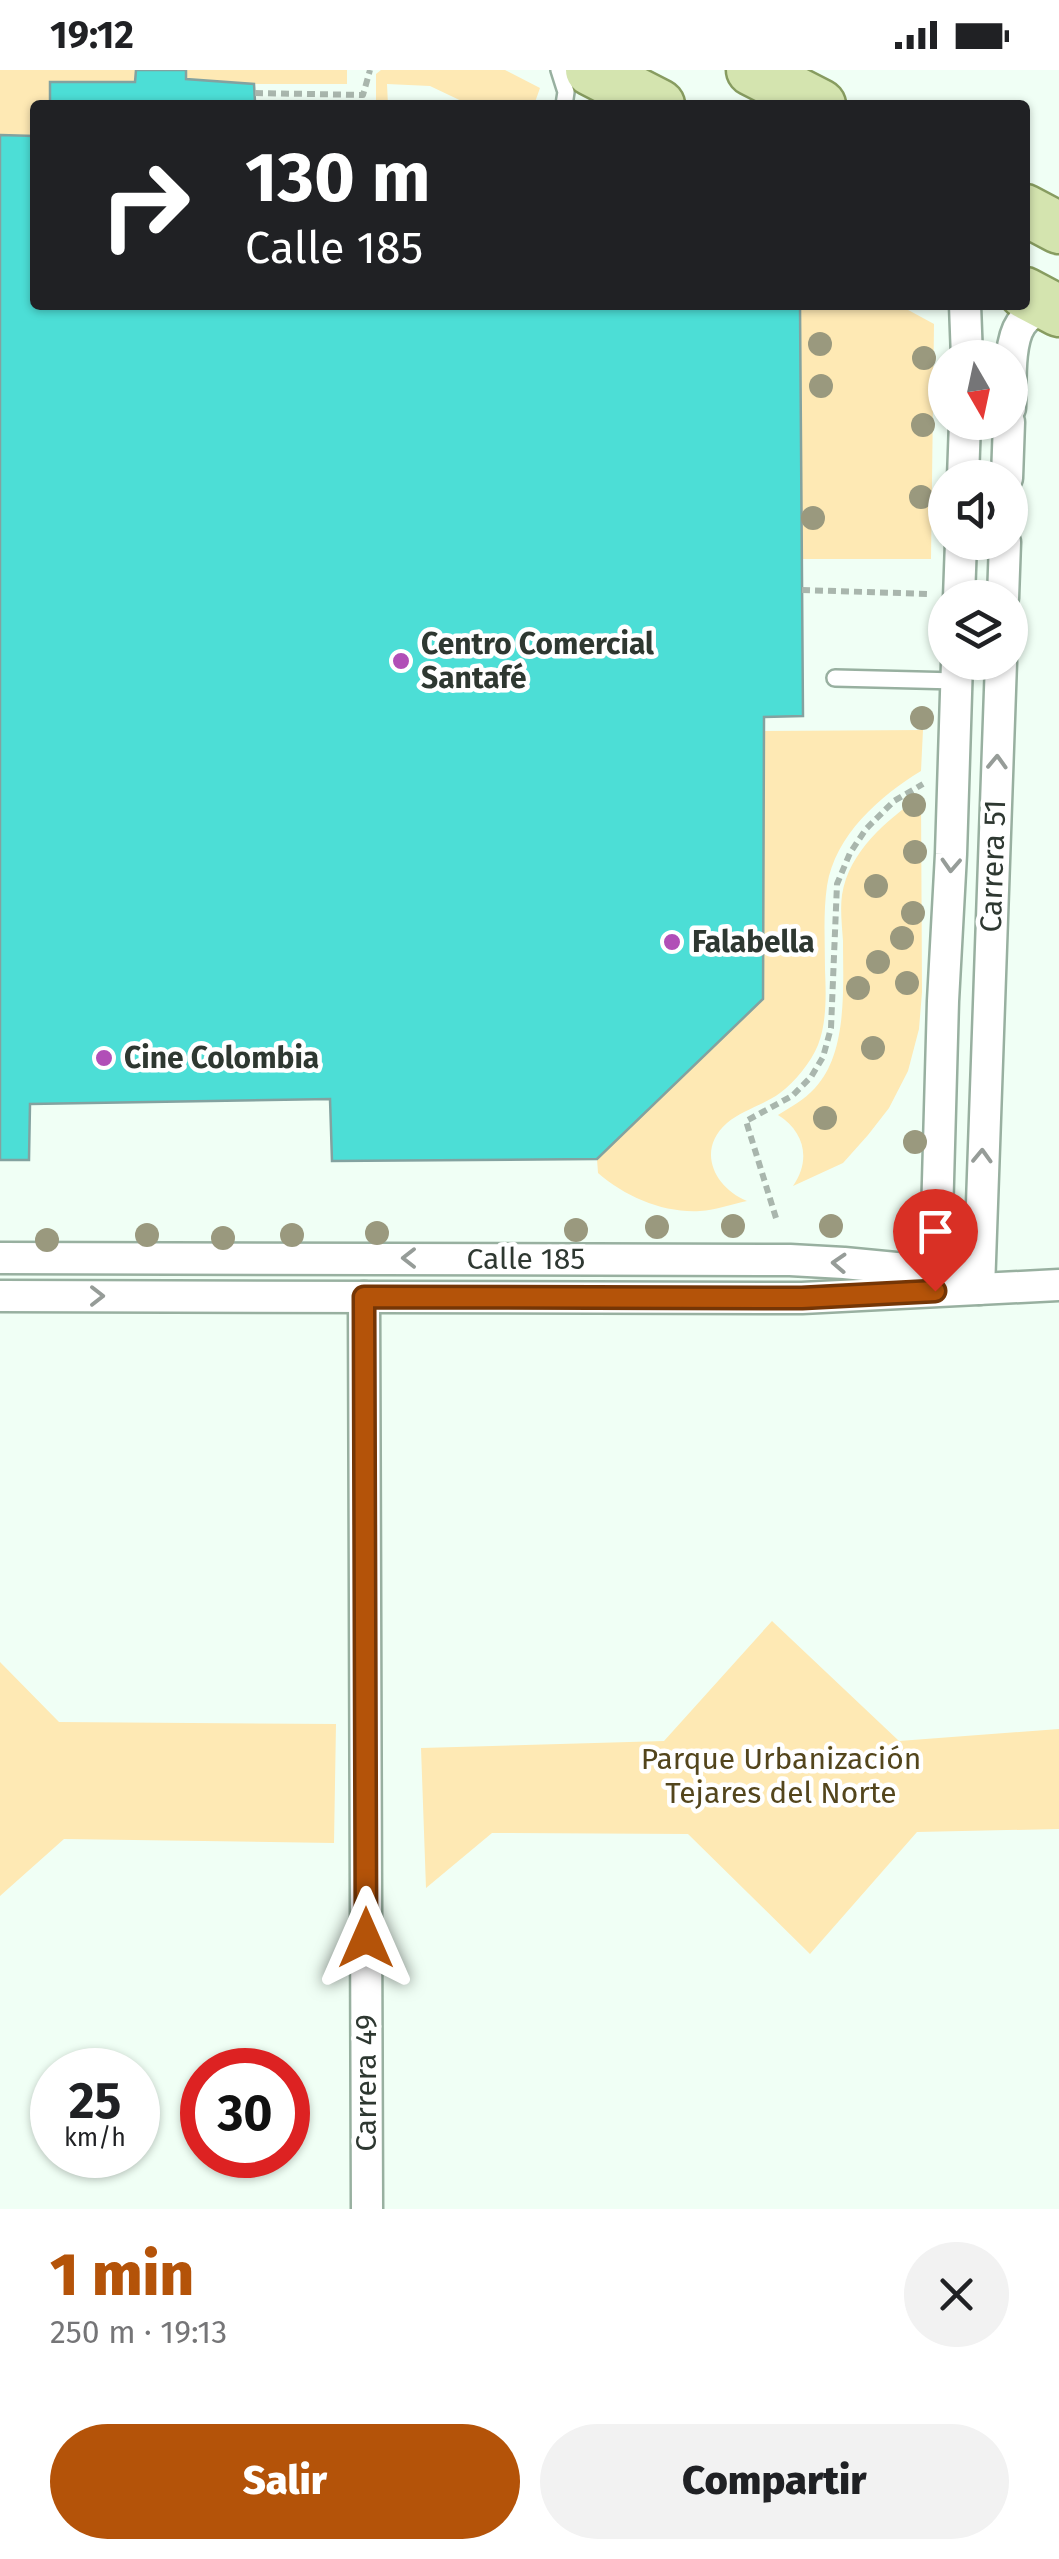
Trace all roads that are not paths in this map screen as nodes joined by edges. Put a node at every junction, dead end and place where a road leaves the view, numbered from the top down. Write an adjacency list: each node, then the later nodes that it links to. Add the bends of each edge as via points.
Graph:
1 (559, 70): 4 (lane)
2 (591, 70): 5 (main road)
3 (752, 70): 6 (main road)
4 (565, 100)
5 (648, 100)
6 (810, 100)
7 (1030, 213): 8 (main road)
8 (1059, 228)
9 (1048, 304): 12 (street, via 1021,324)
10 (966, 310): 11 (street)
11 (966, 340)
12 (1014, 340)
13 (928, 673): 14 (lane)
14 (835, 678)
15 (957, 680): 17 (street, Carrera 51, one-way to 17)
16 (1000, 680): 18 (street, Carrera 51, one-way to 16)
17 (942, 1061): 18 (street); 20 (street, Carrera 51)
18 (985, 1069): 21 (street, Carrera 51, one-way to 18)
19 (0, 1258): 20 (street, Calle 185, one-way to 19, via 790,1260)
20 (935, 1281): 21 (street, Calle 185); 24 (street, Calle 185, via 802,1298)
21 (979, 1282): 22 (street, Calle 185)
22 (1055, 1285)
23 (0, 1296): 24 (street, Calle 185, one-way to 24)
24 (364, 1297): 25 (street, Carrera 49)
25 (367, 2209)

